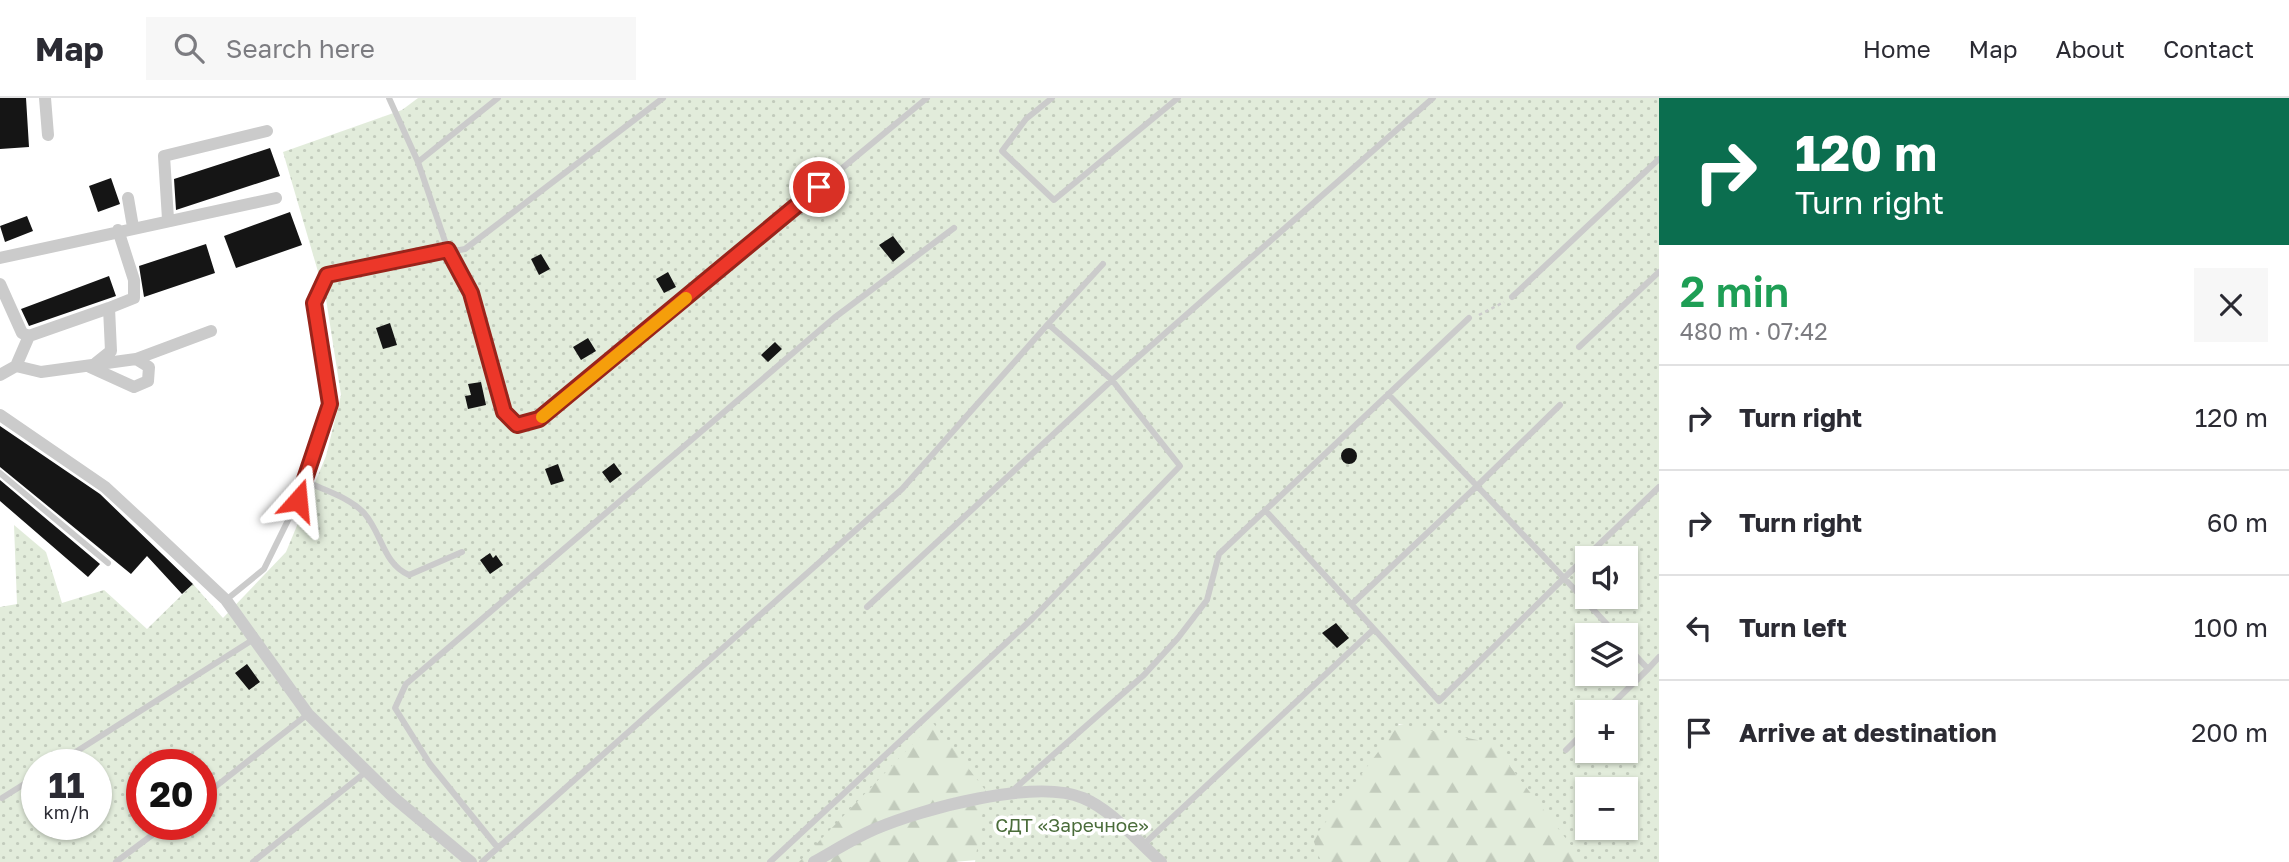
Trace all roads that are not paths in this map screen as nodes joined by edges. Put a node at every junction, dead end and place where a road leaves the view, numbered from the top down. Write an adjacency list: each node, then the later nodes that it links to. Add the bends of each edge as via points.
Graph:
1 (45, 98): 10 (street)
2 (389, 98): 12 (lane)
3 (498, 98): 12 (lane)
4 (663, 98): 19 (lane, via 465,249)
5 (927, 98): 19 (lane, via 539,419 517,425 504,412 471,293)
6 (1052, 98): 7 (lane, via 1026,119 1002,151 1054,200)
7 (1178, 98)
8 (1433, 98): 35 (lane)
9 (267, 131): 15 (street, via 164,156)
10 (48, 135)
11 (1659, 159): 24 (lane)
12 (418, 162): 19 (lane)
13 (128, 198): 16 (street)
14 (276, 198): 15 (street)
15 (168, 219): 16 (street)
16 (133, 226): 18 (street)
17 (954, 228): 68 (lane, via 823,326 406,684 395,708 430,764)
18 (118, 230): 20 (street); 25 (street, via 134,280 134,299)
19 (448, 250): 40 (lane, via 327,275 314,303 330,404)
20 (0, 258)
21 (1103, 264): 27 (lane)
22 (1659, 272): 30 (lane)
23 (0, 284): 29 (street, via 22,333)
24 (1512, 297)
25 (108, 308): 29 (street); 33 (street, via 111,351)
26 (1469, 318): 36 (lane)
27 (1048, 324): 35 (lane); 68 (lane, via 902,489)
28 (211, 331): 31 (street)
29 (29, 337): 32 (street)
30 (1578, 347)
31 (136, 359): 33 (street); 33 (street, via 149,366 148,381 134,387)
32 (16, 366): 33 (street, via 41,372); 34 (street)
33 (90, 367)
34 (0, 375)
35 (1112, 380): 49 (lane); 73 (lane, via 1180,466 1033,618)
36 (1388, 394): 41 (lane); 43 (lane)
37 (1560, 405): 41 (lane)
38 (0, 415): 47 (street, via 105,488)
39 (0, 473): 45 (lane)
40 (304, 481): 44 (lane, via 364,513 397,570 409,575); 47 (lane, via 264,569)
41 (1477, 486): 46 (lane); 48 (lane)
42 (1659, 487): 46 (lane)
43 (1265, 510): 48 (lane); 64 (lane, via 1219,554 1207,600 1178,638 1144,675)
44 (462, 552)
45 (108, 563)
46 (1564, 578): 50 (lane); 51 (lane, via 1439,701)
47 (226, 600): 52 (street)
48 (1353, 603): 51 (lane)
49 (867, 607)
50 (1606, 623)
51 (1374, 629): 67 (lane)
52 (254, 639): 57 (street); 59 (lane)
53 (1659, 657): 55 (lane)
54 (1638, 658): 55 (lane)
55 (1648, 669): 56 (lane)
56 (1616, 700)
57 (308, 713): 61 (street); 63 (lane)
58 (1575, 741): 60 (lane)
59 (80, 749)
60 (1566, 750)
61 (367, 771): 70 (lane); 71 (street)
62 (21, 786): 65 (lane)
63 (217, 786)
64 (1008, 794): 67 (street, via 1067,793 1084,798); 74 (street, via 928,811 874,829)
65 (2, 798)
66 (146, 840): 69 (lane)
67 (1143, 846): 75 (street)
68 (498, 848): 72 (lane)
69 (116, 862)
70 (253, 862)
71 (471, 862)
72 (482, 862)
73 (770, 862)
74 (814, 862)
75 (1161, 862)

